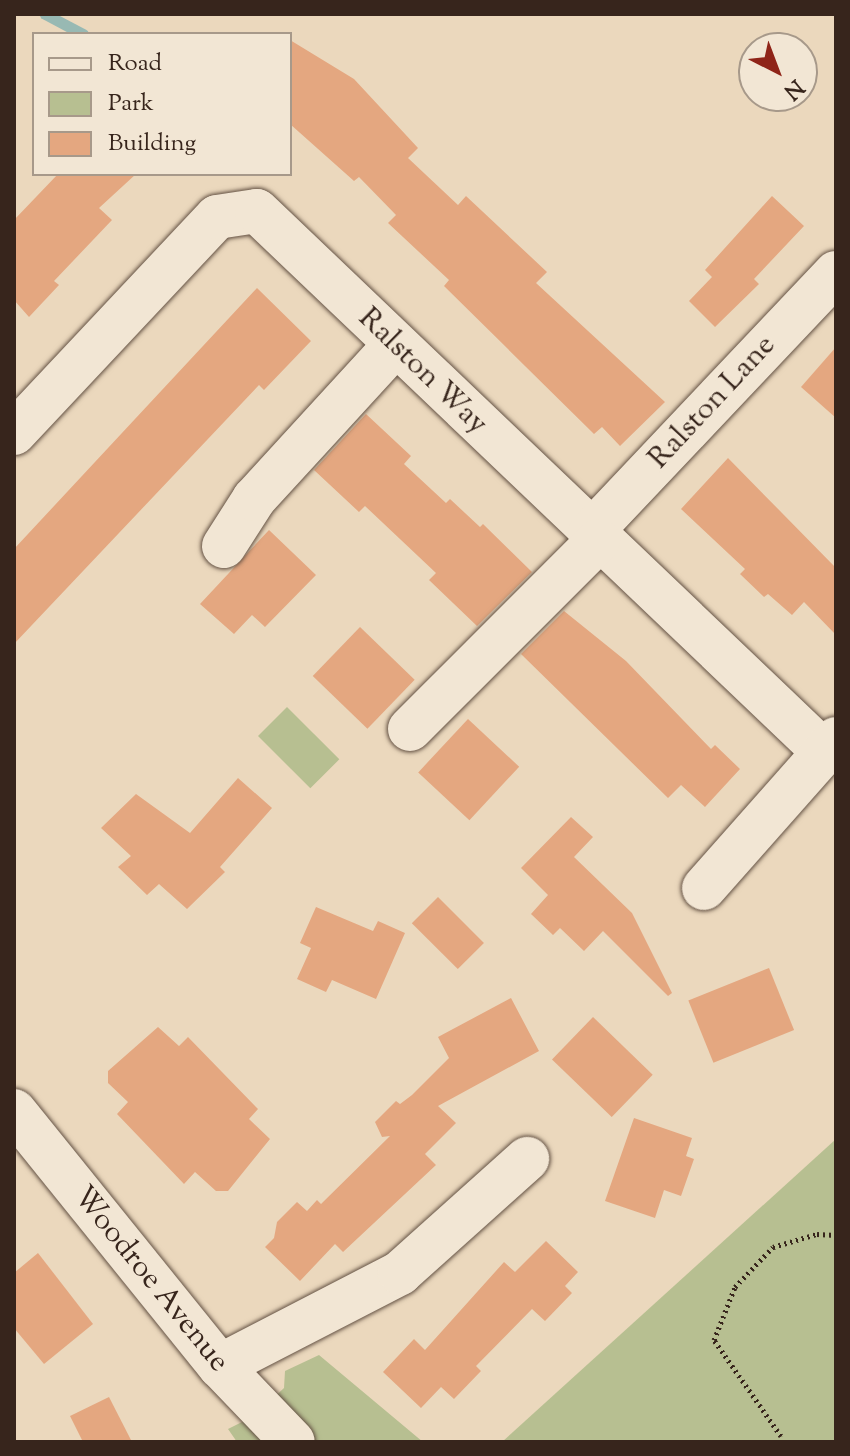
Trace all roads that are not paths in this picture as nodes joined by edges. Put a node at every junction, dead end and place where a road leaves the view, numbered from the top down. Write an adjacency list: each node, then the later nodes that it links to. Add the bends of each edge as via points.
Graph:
1 (836, 273): 4 (street, Ralston Lane)
2 (395, 345): 3 (street, Ralston Way, via 257,211 217,217); 4 (street, Ralston Way); 5 (street, via 254,499)
3 (14, 433)
4 (594, 537): 6 (street, Ralston Lane); 7 (street, Ralston Way)
5 (224, 546)
6 (410, 729)
7 (829, 745): 8 (street)
8 (704, 888)
9 (14, 1111): 11 (street, Woodroe Avenue)
10 (527, 1159): 11 (street, via 400,1273)
11 (220, 1366): 12 (street, Woodroe Avenue)
12 (293, 1442)

